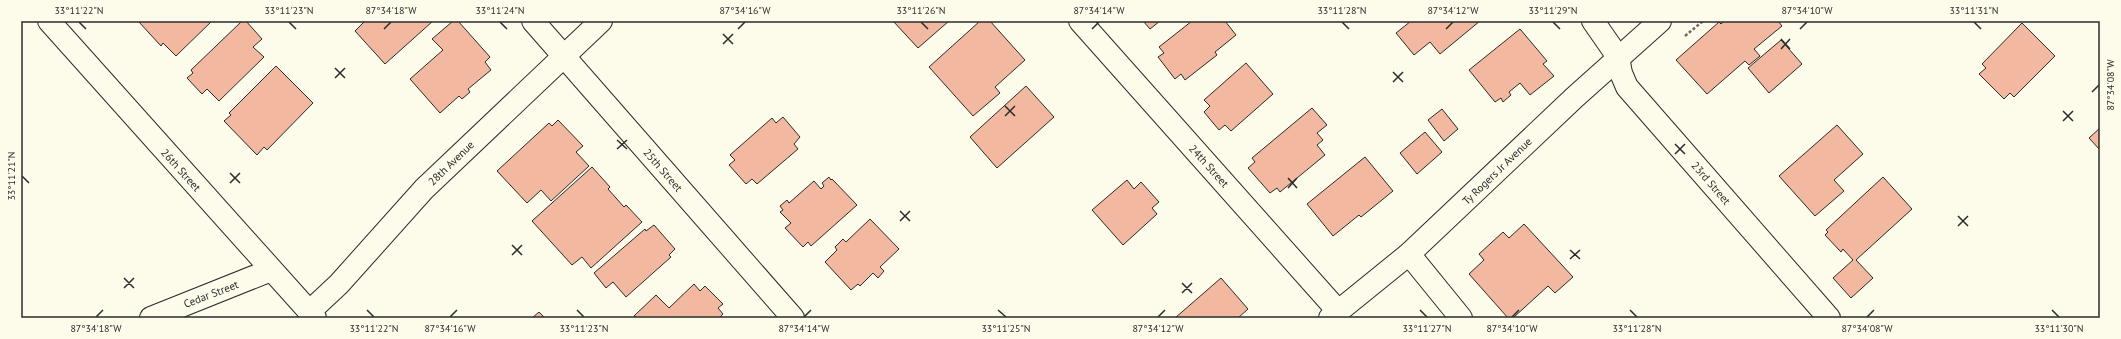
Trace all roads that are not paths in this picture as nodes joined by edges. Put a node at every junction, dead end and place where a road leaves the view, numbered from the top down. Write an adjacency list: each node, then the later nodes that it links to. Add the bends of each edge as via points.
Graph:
1 (49, 21): 10 (street, 26th Street)
2 (533, 21): 7 (street, 25th Street)
3 (601, 21): 7 (street, 28th Avenue)
4 (1080, 21): 11 (street, 24th Street)
5 (1593, 21): 8 (street, 23rd Street)
6 (1660, 21): 8 (street, Ty Rogers Jr Avenue)
7 (563, 55): 12 (street, 28th Avenue, via 424,189); 14 (street, 25th Street)
8 (1618, 57): 9 (street, Ty Rogers Jr Avenue); 16 (street, 23rd Street, via 1620,73 1627,88)
9 (1410, 254): 11 (street, Ty Rogers Jr Avenue); 15 (street)
10 (272, 270): 12 (street, 26th Street); 13 (street, Cedar Street)
11 (1334, 314)
12 (312, 315)
13 (151, 318)
14 (793, 318)
15 (1461, 318)
16 (1829, 318)

